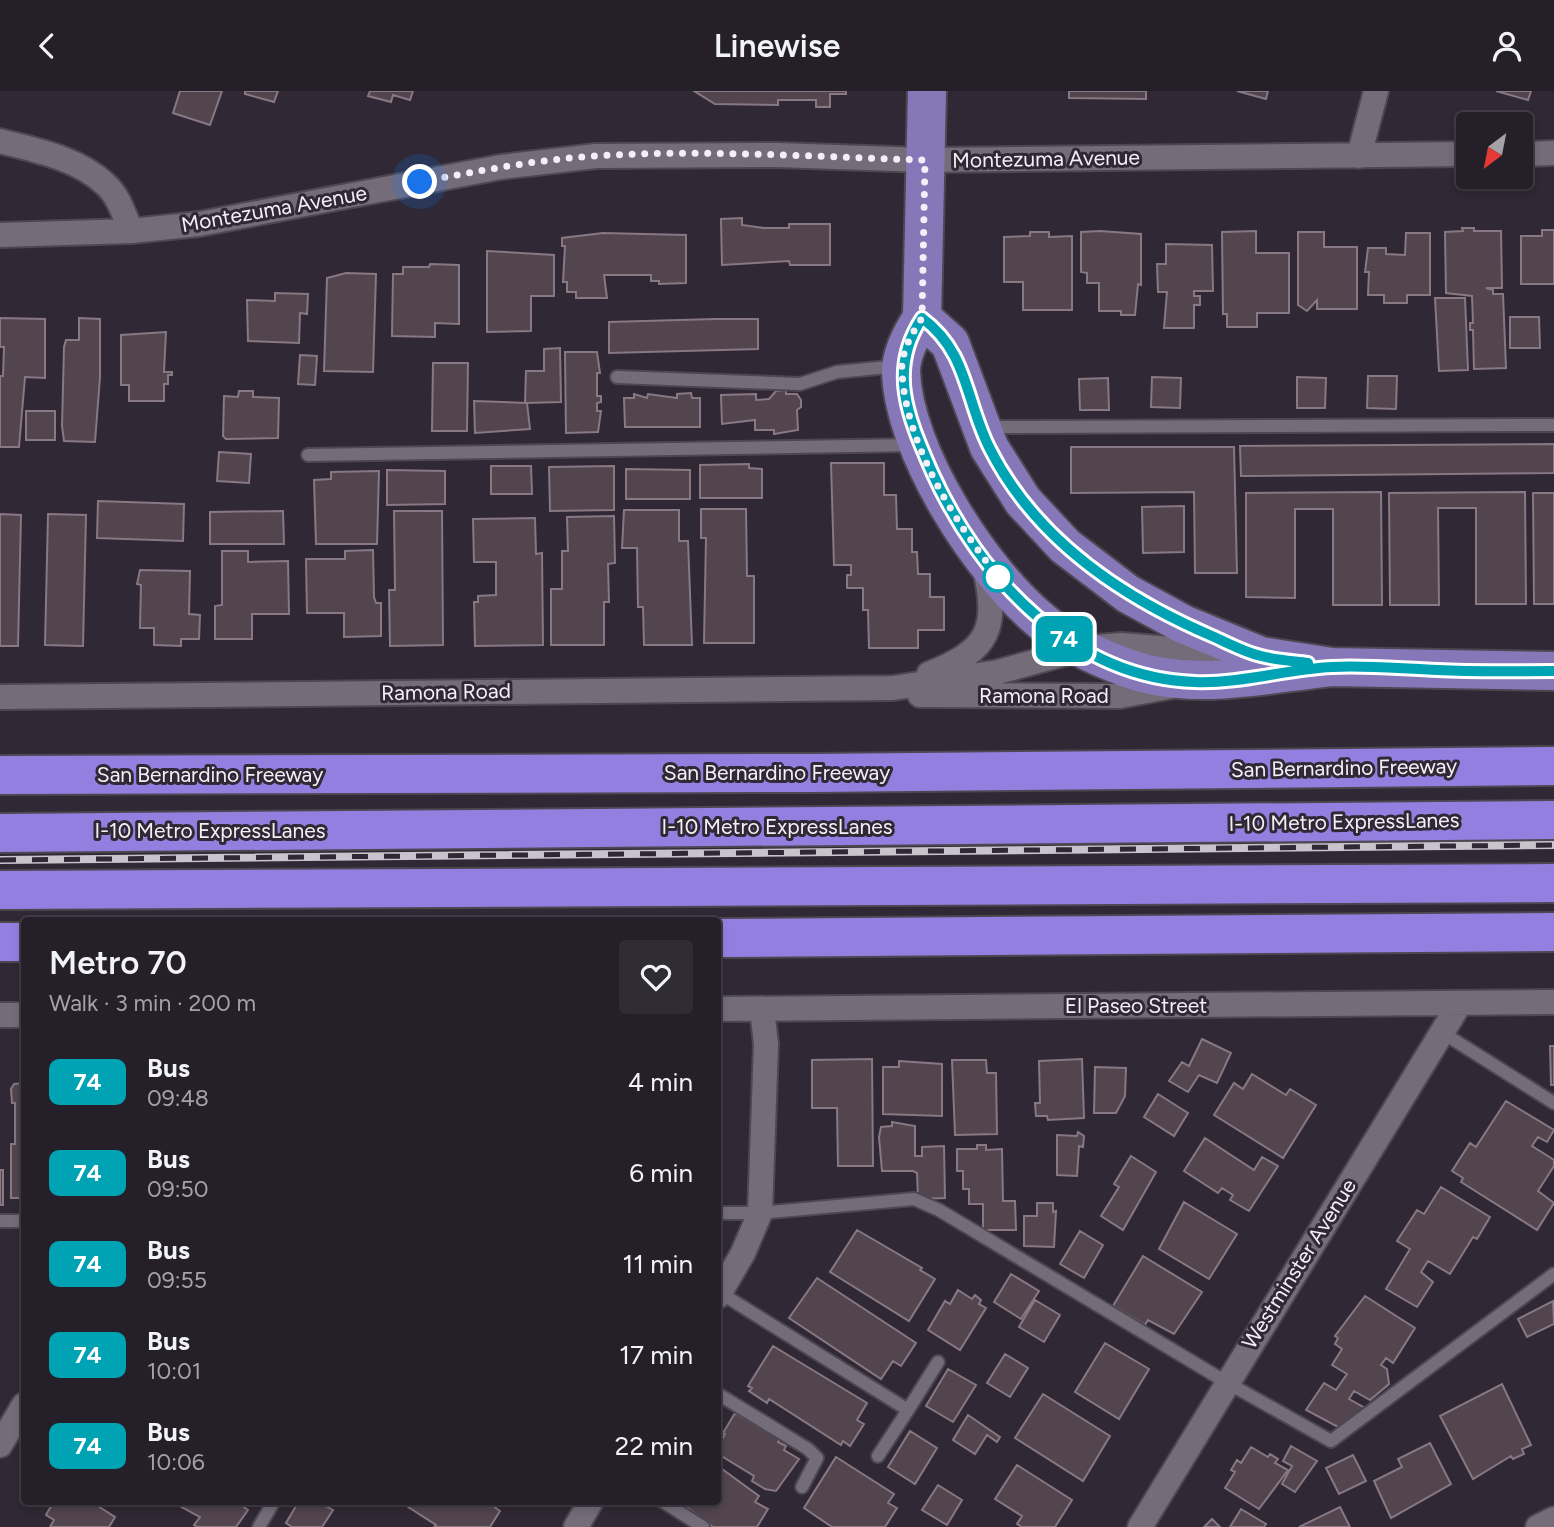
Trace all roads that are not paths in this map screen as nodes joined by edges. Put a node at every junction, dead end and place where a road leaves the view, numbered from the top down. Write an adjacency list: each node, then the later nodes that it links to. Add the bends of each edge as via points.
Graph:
1 (927, 91): 8 (main road)
2 (1376, 91): 7 (street)
3 (0, 141): 9 (street, via 65,161 105,184 120,202)
4 (1533, 153): 5 (street)
5 (1554, 153)
6 (1456, 154): 7 (street, Montezuma Avenue)
7 (1359, 156): 8 (street, Montezuma Avenue)
8 (925, 160): 9 (street, Montezuma Avenue, via 596,156 501,167 199,224); 11 (main road)
9 (131, 231): 10 (street, Montezuma Avenue)
10 (0, 235)
11 (922, 318): 12 (main road); 15 (main road, via 950,343)
12 (902, 365): 13 (lane, via 837,372 800,384); 16 (main road)
13 (617, 377)
14 (1554, 425): 15 (lane)
15 (980, 426): 20 (main road, via 1023,501 1065,545 1128,594 1182,624)
16 (921, 445): 17 (lane); 18 (main road, via 940,488)
17 (309, 455)
18 (982, 557): 19 (main road, via 1038,619); 24 (street, via 992,608 982,641 960,662)
19 (1085, 648): 20 (street, Ramona Road, via 1134,646); 23 (main road, via 1125,668); 24 (street, Ramona Road, via 998,672)
20 (1261, 656): 21 (main road)
21 (1332, 667): 22 (main road); 23 (main road)
22 (1554, 671)
23 (1196, 682): 24 (street, Ramona Road, via 1121,696 932,697)
24 (892, 688): 25 (street, Ramona Road)
25 (0, 697)
26 (1554, 765): 27 (highway, San Bernardino Freeway)
27 (0, 775)
28 (1554, 820): 29 (highway, I-10 Metro ExpressLanes)
29 (0, 833)
30 (1554, 883): 31 (highway)
31 (0, 890)
32 (1554, 932): 33 (highway)
33 (721, 938)
34 (0, 942): 35 (highway)
35 (21, 942)
36 (1554, 1002): 37 (street, El Paseo Street)
37 (1460, 1003): 39 (street, El Paseo Street); 42 (street, Westminster Avenue)
38 (721, 1009): 39 (street, El Paseo Street)
39 (762, 1009): 45 (street, via 766,1044)
40 (0, 1015): 41 (street)
41 (21, 1015)
42 (1443, 1033): 43 (lane); 52 (street, Westminster Avenue)
43 (1554, 1103)
44 (721, 1213): 45 (lane)
45 (760, 1213): 49 (street); 52 (lane, via 914,1199)
46 (0, 1221): 47 (lane)
47 (21, 1221)
48 (1554, 1274): 52 (lane, via 1331,1441)
49 (721, 1289)
50 (721, 1296): 55 (lane)
51 (938, 1362): 55 (lane)
52 (1226, 1382): 66 (street, Westminster Avenue)
53 (721, 1396): 58 (lane, via 817,1458)
54 (21, 1410): 56 (street)
55 (908, 1410): 57 (lane)
56 (0, 1444)
57 (878, 1456)
58 (802, 1487)
59 (272, 1505): 63 (lane)
60 (589, 1505): 64 (street)
61 (668, 1505): 65 (lane)
62 (1554, 1519): 67 (street)
63 (259, 1527)
64 (576, 1527)
65 (703, 1527)
66 (1140, 1527)
67 (1538, 1527)

